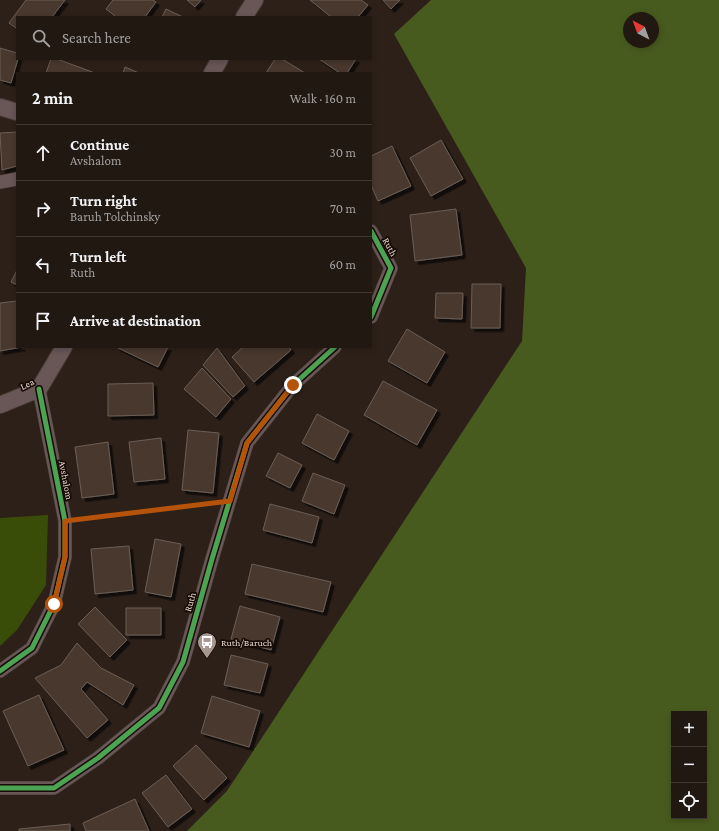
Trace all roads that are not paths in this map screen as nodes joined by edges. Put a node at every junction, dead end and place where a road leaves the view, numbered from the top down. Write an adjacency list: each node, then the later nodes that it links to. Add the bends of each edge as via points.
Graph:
1 (254, 1): 2 (street)
2 (245, 16)
3 (219, 60): 4 (street)
4 (213, 72)
5 (0, 106): 6 (street)
6 (16, 112)
7 (16, 179): 8 (street)
8 (0, 182)
9 (372, 233): 10 (street, Ruth, via 391,268)
10 (372, 315)
11 (63, 348): 13 (street, Lea)
12 (334, 348): 16 (street, Ruth, via 293,385 247,443 183,662 159,708 98,758 54,788)
13 (40, 390): 14 (street, Lea); 15 (street, Avshalom, via 65,521 65,557 54,604 32,648)
14 (0, 405)
15 (0, 671)
16 (0, 788)

